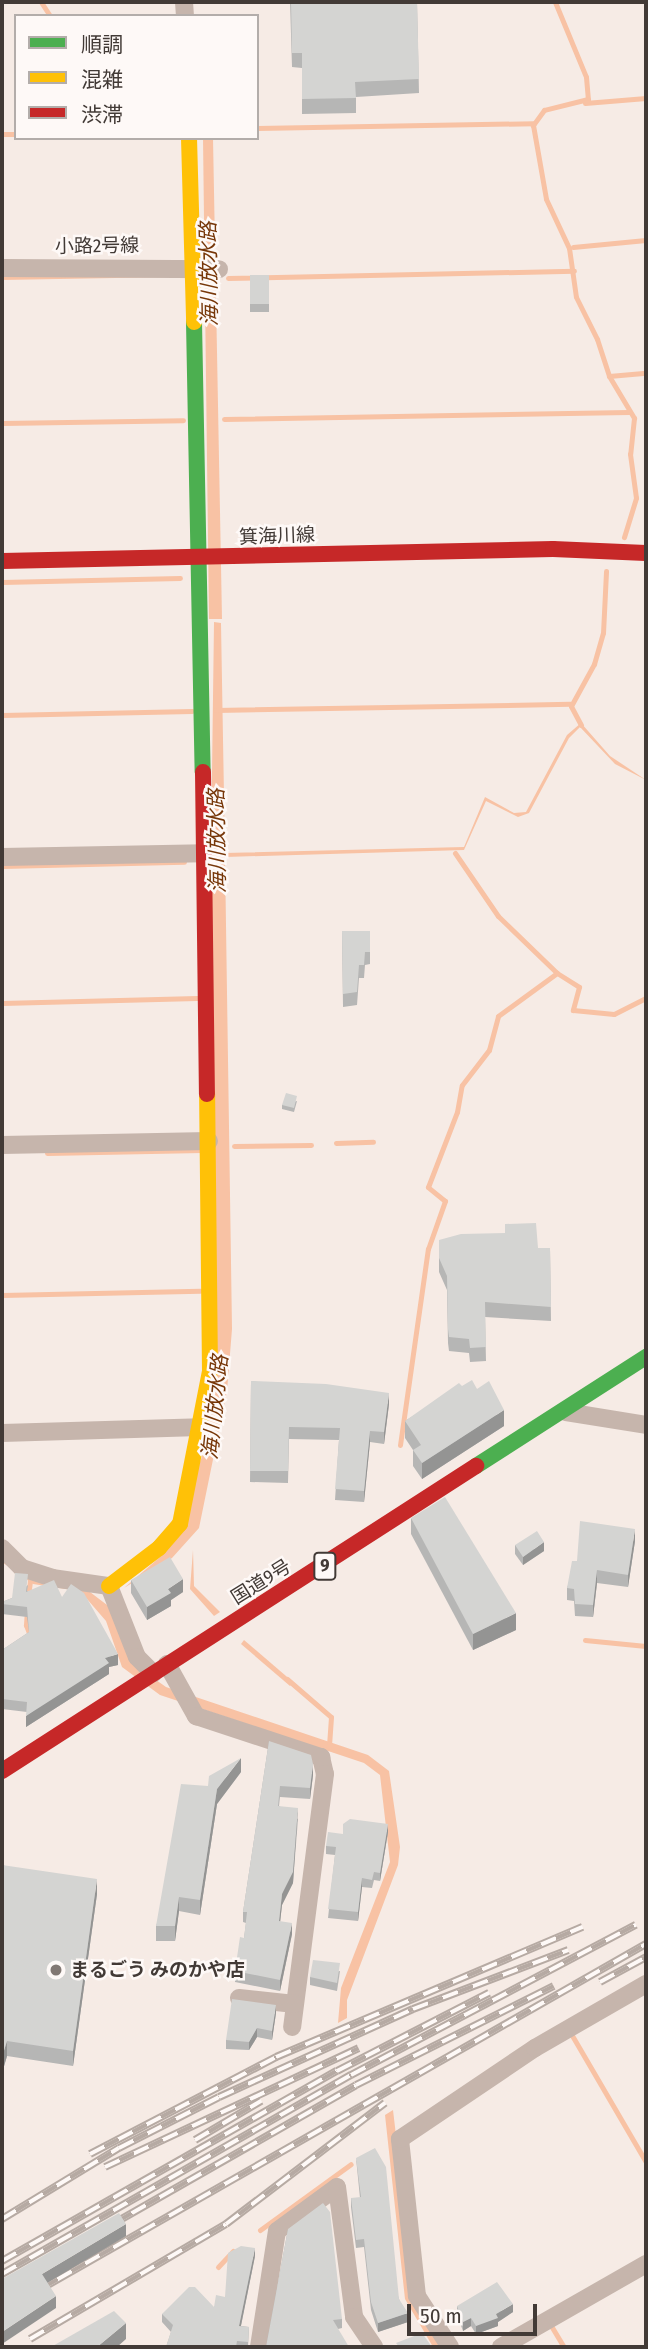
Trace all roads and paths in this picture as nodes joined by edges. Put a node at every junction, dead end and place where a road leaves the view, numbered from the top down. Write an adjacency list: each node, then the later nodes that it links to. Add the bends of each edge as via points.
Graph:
1 (189, 140): 2 (main road)
2 (196, 266): 3 (street, 小路2号線); 4 (street, 小路2号線); 6 (main road)
3 (2, 268)
4 (219, 269)
5 (646, 552): 6 (main road, 箕海川線)
6 (201, 559): 7 (main road, 箕海川線); 8 (main road)
7 (2, 561)
8 (203, 853): 9 (street); 10 (main road)
9 (2, 857)
10 (209, 1141): 11 (street); 15 (main road, via 211,1323)
11 (2, 1145)
12 (646, 1357): 13 (main road, 国道9号 / 9)
13 (566, 1412): 14 (street); 19 (main road, 国道9号 / 9)
14 (646, 1425)
15 (200, 1427): 16 (street); 18 (main road, via 180,1524 159,1548)
16 (2, 1433)
17 (2, 1548): 18 (street, via 32,1571)
18 (109, 1586): 19 (street, via 137,1657)
19 (160, 1669): 20 (main road, 国道9号 / 9); 23 (street, via 196,1716 321,1757 325,1774)
20 (2, 1771)
21 (646, 1984): 28 (street, via 535,2048 400,2139 417,2296)
22 (239, 1998): 23 (street)
23 (295, 2004): 24 (street)
24 (292, 2027)
25 (646, 2264): 29 (street)
26 (259, 2347): 27 (street, via 277,2231 337,2187 354,2317)
27 (374, 2347)
28 (450, 2347)
29 (501, 2347)

